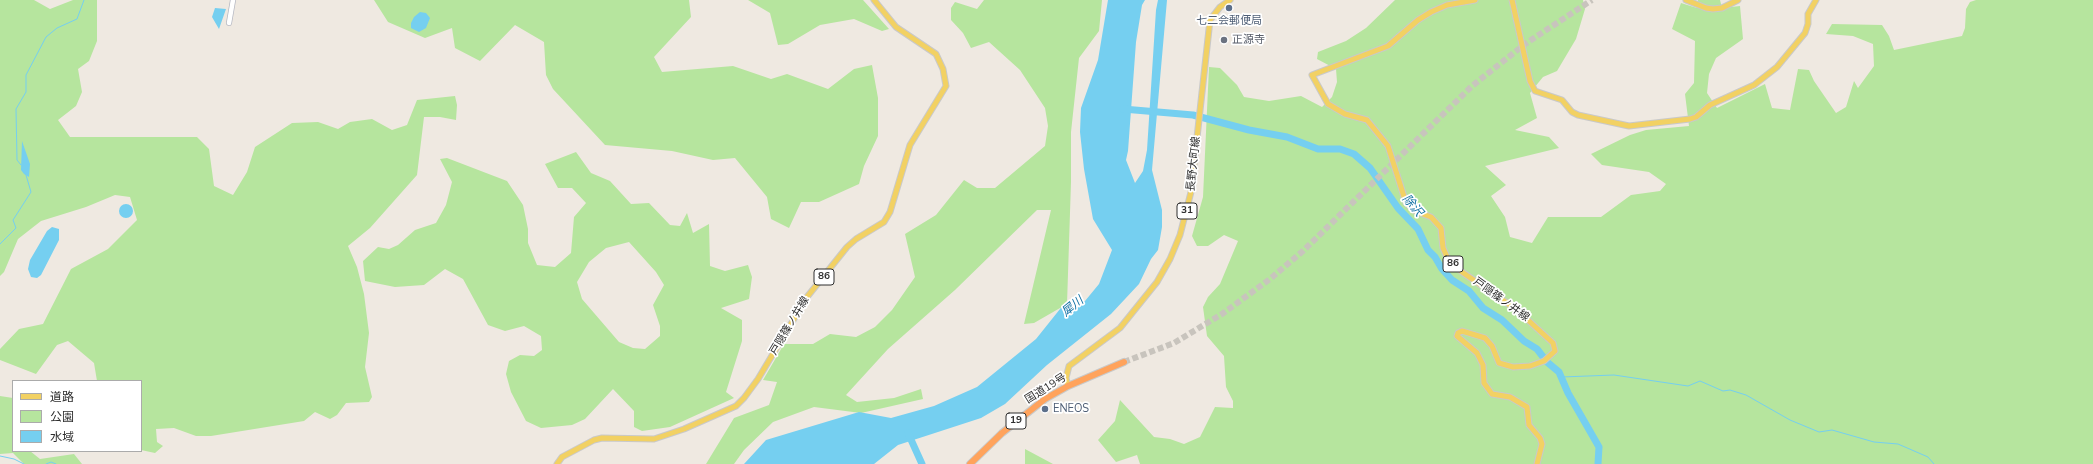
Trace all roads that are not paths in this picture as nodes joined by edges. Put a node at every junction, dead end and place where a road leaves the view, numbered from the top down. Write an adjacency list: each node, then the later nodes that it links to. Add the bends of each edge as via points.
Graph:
1 (232, 0): 9 (street)
2 (874, 0): 12 (main road, 戸隠篠ノ井線 / 86, via 896,27 936,54 943,69 946,86 910,145 890,212 884,222 847,247 807,297 758,379 736,406 654,439 594,440 562,457)
3 (1230, 0): 11 (main road, 長野大町線 / 31, via 1220,7 1210,20 1192,192 1170,259 1157,282 1120,328 1069,366 1066,378)
4 (1475, 0): 14 (main road, 戸隠篠ノ井線 / 86, via 1431,12 1388,46 1312,75 1328,104 1345,114 1367,120 1388,146 1406,203 1415,211 1431,217 1440,228 1443,248 1448,259 1462,272 1517,310 1553,343 1555,351 1544,361 1530,366 1514,367 1499,363 1492,346 1485,338 1462,331 1457,336 1477,353 1483,364 1484,383 1492,394 1510,397 1527,407 1529,425 1542,444)
5 (1512, 0): 8 (main road, via 1530,81 1535,90 1562,100 1578,115 1629,126 1690,119 1710,105 1754,85 1777,67 1805,33 1810,7)
6 (1686, 0): 7 (main road, via 1713,9 1722,8)
7 (1738, 0)
8 (1816, 0)
9 (229, 23)
10 (1124, 362): 11 (highway, 国道19号 / 19)
11 (1068, 386): 13 (highway, 国道19号 / 19, via 1018,418)
12 (557, 464)
13 (970, 464)
14 (1537, 464)

